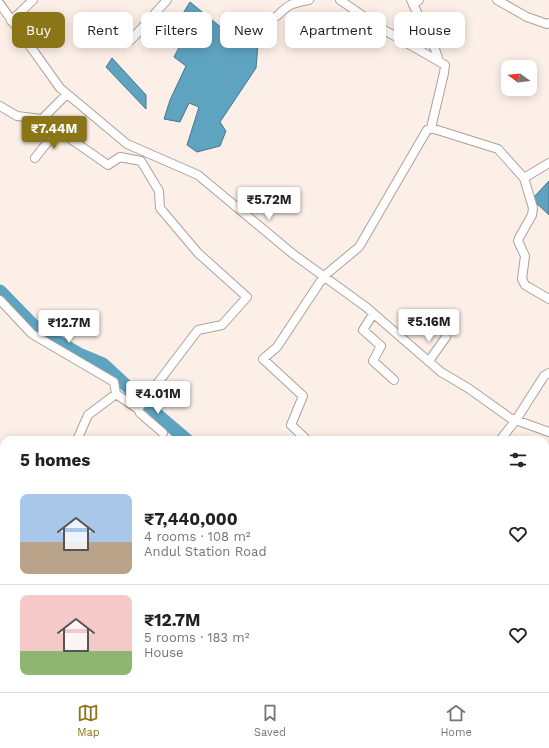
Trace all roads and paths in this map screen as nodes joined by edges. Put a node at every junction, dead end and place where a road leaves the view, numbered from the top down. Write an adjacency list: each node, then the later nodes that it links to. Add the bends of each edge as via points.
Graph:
1 (33, 0): 8 (street)
2 (167, 0): 12 (street)
3 (309, 0): 9 (street, via 287,6)
4 (340, 0): 14 (street, via 379,27)
5 (497, 0): 11 (street, via 527,17)
6 (414, 2): 14 (street)
7 (0, 4): 10 (street)
8 (21, 12)
9 (277, 16)
10 (12, 21)
11 (549, 23)
12 (133, 38)
13 (31, 48): 15 (street)
14 (439, 61): 18 (street, via 445,65)
15 (67, 94): 17 (street); 23 (street, via 127,144 198,175 293,254)
16 (0, 106): 17 (street, via 17,116)
17 (42, 119): 19 (street)
18 (431, 128): 22 (street, via 498,149); 23 (street, via 427,130 359,247)
19 (57, 130): 20 (street); 32 (street, via 108,164 120,157 141,161 160,191 160,208 198,253 247,297 222,324 198,330)
20 (35, 158)
21 (549, 163): 22 (street)
22 (524, 178): 24 (street, via 533,208 518,241 525,256 522,279 526,285)
23 (324, 276): 26 (street); 37 (street, via 277,347 262,359 303,396 291,425)
24 (549, 299)
25 (0, 300): 31 (street, via 32,334 114,382)
26 (373, 314): 28 (street); 30 (street, via 363,330 381,346 373,361)
27 (446, 337): 28 (street)
28 (429, 362): 33 (street)
29 (549, 373): 33 (street, via 544,376)
30 (394, 380)
31 (116, 394): 32 (street); 36 (street, via 88,415)
32 (138, 409): 35 (street)
33 (516, 420): 34 (street); 38 (street)
34 (549, 432)
35 (163, 433)
36 (79, 436)
37 (303, 436)
38 (503, 436)

